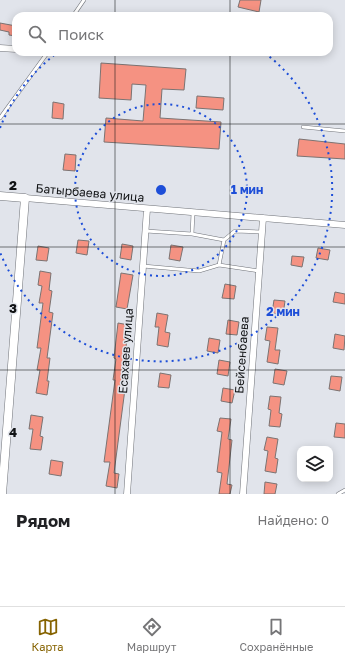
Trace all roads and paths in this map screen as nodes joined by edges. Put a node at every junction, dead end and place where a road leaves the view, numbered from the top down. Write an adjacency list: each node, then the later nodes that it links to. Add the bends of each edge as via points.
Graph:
1 (84, 0): 2 (lane)
2 (76, 12)
3 (0, 48): 4 (street)
4 (12, 49)
5 (45, 56): 6 (lane)
6 (0, 118)
7 (303, 127): 8 (lane)
8 (345, 131)
9 (0, 196): 10 (street)
10 (25, 198): 11 (street, Батырбаева улица); 23 (street)
11 (147, 209): 12 (street, Батырбаева улица); 15 (street, Есахаев улица)
12 (194, 213): 13 (street, Батырбаева улица); 17 (lane)
13 (263, 218): 14 (street, Батырбаева улица); 16 (street, Бейсенбаева)
14 (345, 226)
15 (146, 231): 17 (lane); 20 (street, Есахаев улица)
16 (262, 232): 18 (lane, via 235,231); 21 (street, Бейсенбаева)
17 (192, 234): 18 (lane)
18 (224, 240): 19 (lane)
19 (219, 265): 20 (lane, via 199,271); 21 (lane)
20 (143, 266): 24 (street, Есахаев улица)
21 (259, 271): 25 (street, Бейсенбаева)
22 (345, 490): 26 (lane)
23 (2, 494)
24 (127, 494)
25 (243, 494)
26 (338, 494)

